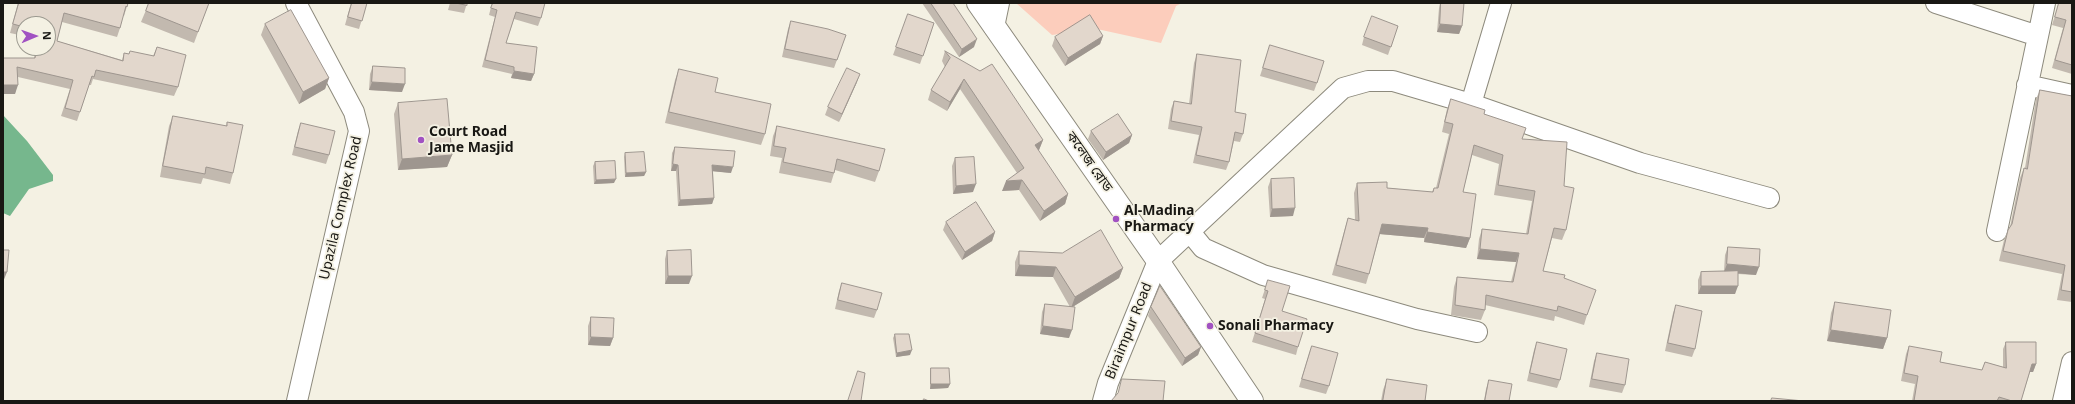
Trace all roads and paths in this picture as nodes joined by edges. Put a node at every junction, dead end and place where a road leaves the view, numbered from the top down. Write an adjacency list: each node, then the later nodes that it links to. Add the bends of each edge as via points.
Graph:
1 (296, 3): 18 (street, Upazila Complex Road, via 354,112 359,131)
2 (978, 3): 7 (main road, কলেজ রোড)
3 (999, 3): 7 (street)
4 (1501, 3): 11 (street)
5 (1936, 3): 8 (street)
6 (2045, 3): 8 (street)
7 (994, 27): 15 (main road, কলেজ রোড)
8 (2038, 36): 9 (street)
9 (2027, 85): 10 (street); 13 (street)
10 (2072, 95)
11 (1471, 104): 12 (street, via 1640,163); 14 (street, via 1393,81 1368,81 1343,88)
12 (1769, 198)
13 (1997, 231)
14 (1190, 232): 15 (street); 16 (street, via 1203,248 1263,275 1417,319)
15 (1158, 261): 19 (street, Biraimpur Road); 20 (main road, কলেজ রোড)
16 (1477, 332)
17 (2072, 362): 21 (street)
18 (297, 401)
19 (1103, 401)
20 (1252, 401)
21 (2063, 401)

